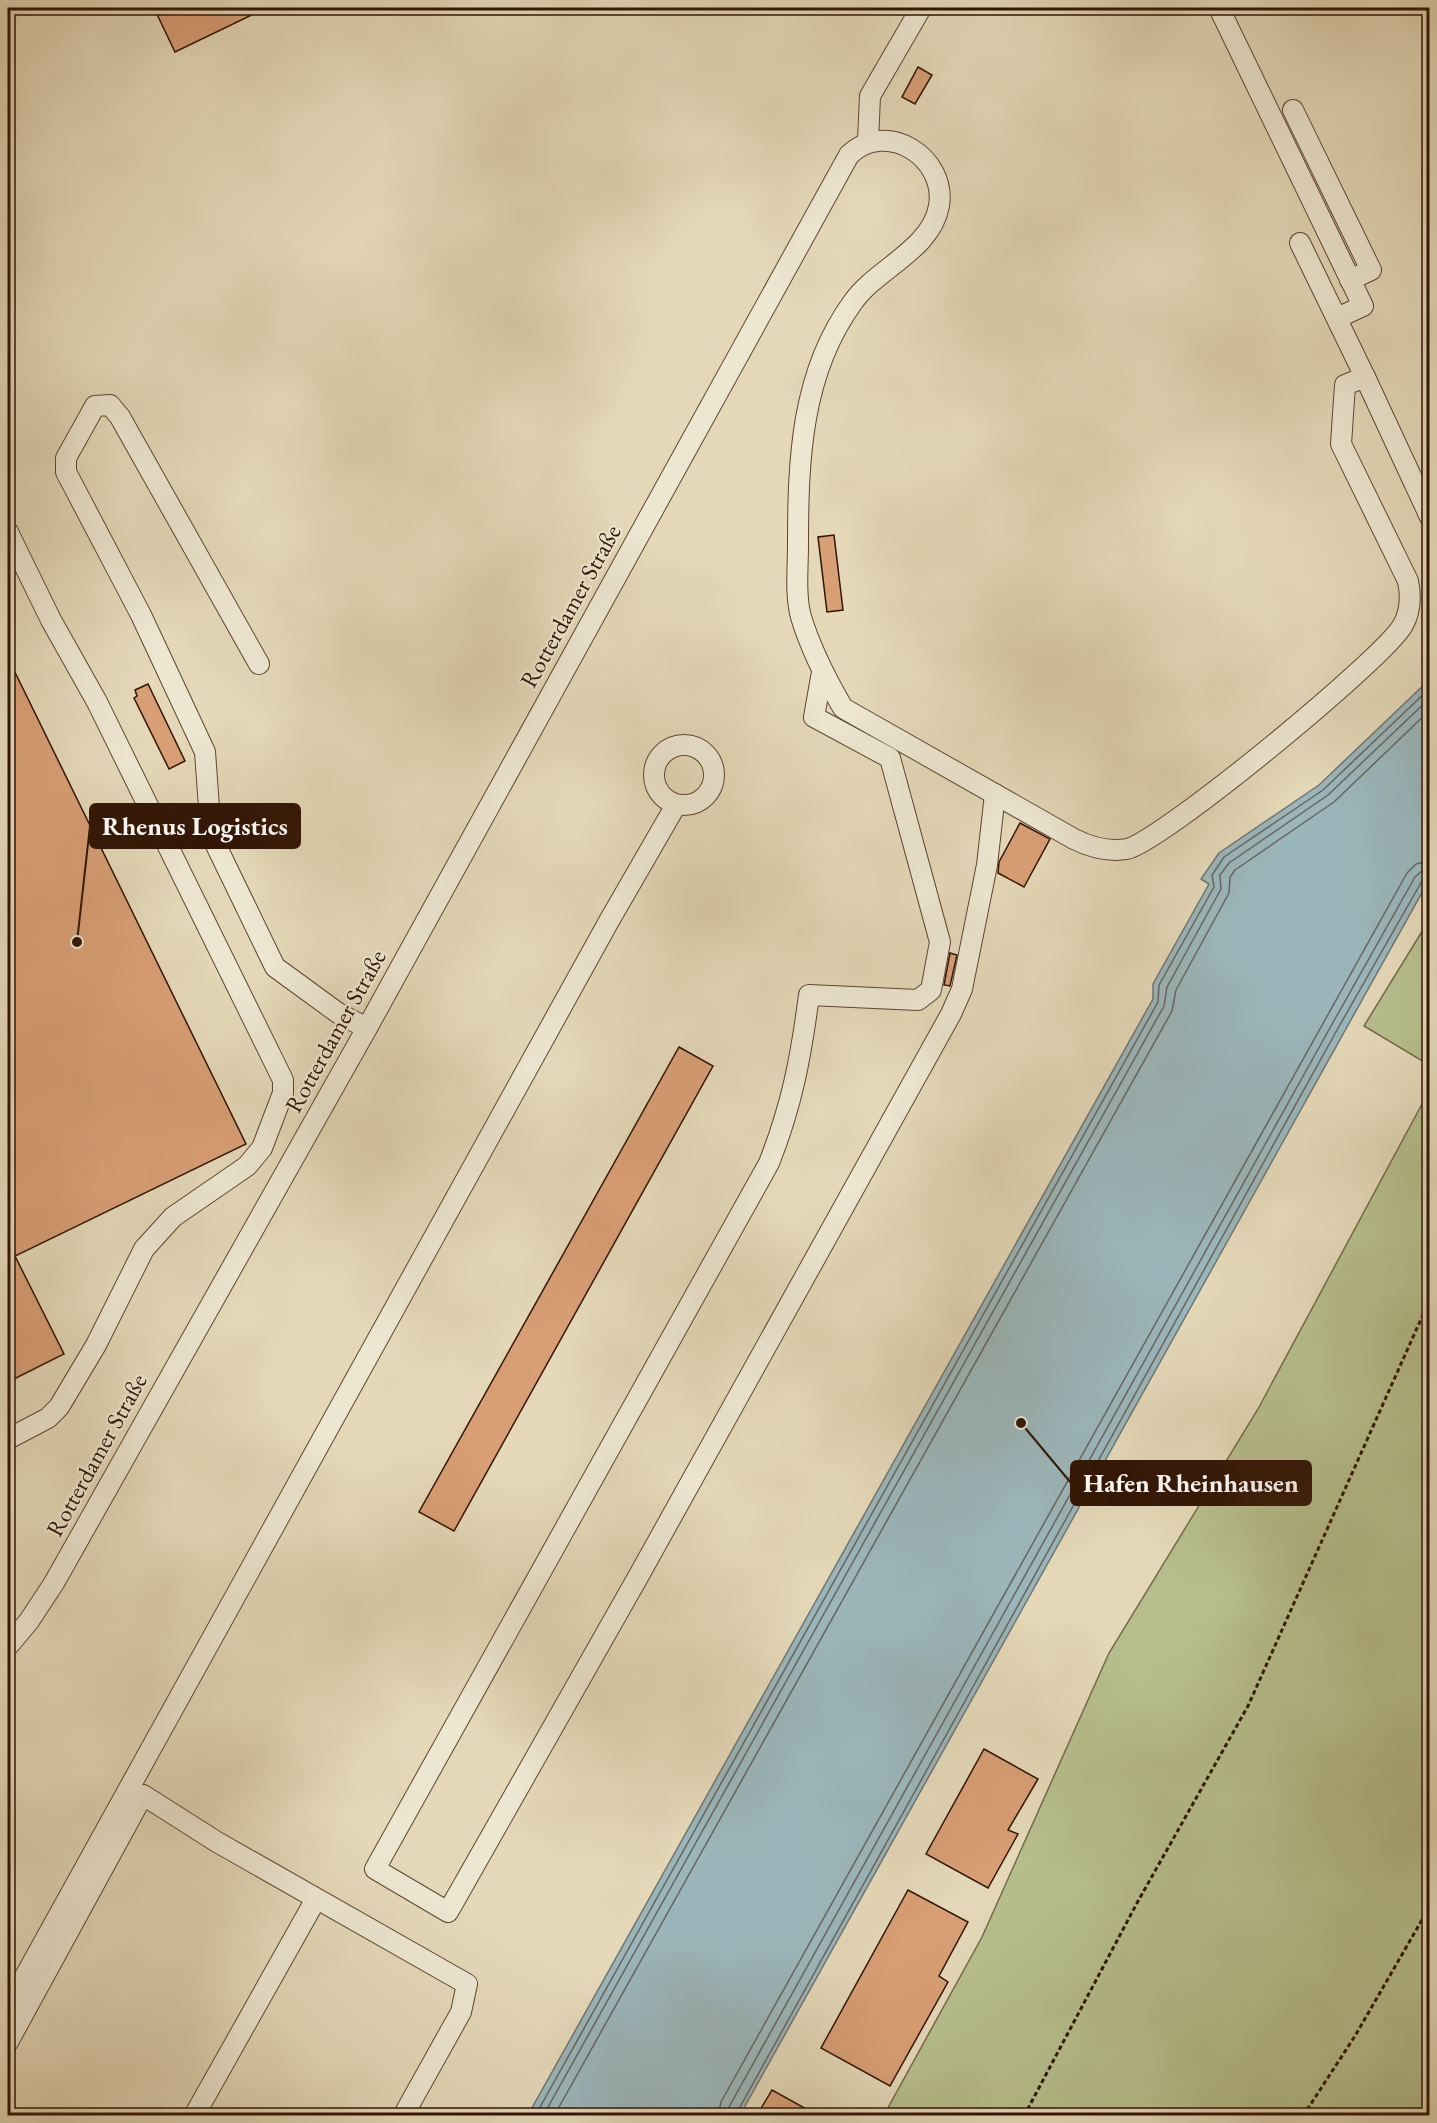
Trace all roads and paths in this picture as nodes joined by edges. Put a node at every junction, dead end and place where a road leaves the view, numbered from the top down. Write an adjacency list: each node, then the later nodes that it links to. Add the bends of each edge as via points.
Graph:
1 (921, 8): 4 (street, via 870,96)
2 (1219, 8): 6 (street)
3 (1293, 110): 6 (street, via 1371,270)
4 (868, 141): 12 (street, via 891,140 914,151 933,172 940,196 934,222 924,238 865,286 838,323 809,400 799,470 798,592 801,616); 15 (street, Rotterdamer Straße, via 849,155)
5 (1307, 241): 7 (street)
6 (1350, 280): 7 (street, via 1363,306)
7 (1343, 316): 8 (street)
8 (1365, 377): 9 (street); 13 (street, via 1345,385 1341,444 1408,581 1408,616 1397,635 1284,735 1145,842 1126,849 1091,847)
9 (1430, 517)
10 (8, 532): 17 (street, via 51,620 98,702 283,1080 283,1093 262,1148 247,1166 173,1217 144,1249 96,1345 59,1407 48,1418)
11 (259, 664): 15 (street, via 120,417 110,405 94,406 66,458 66,472 141,615 205,752 211,835 275,968)
12 (822, 672): 13 (street, via 843,708); 13 (street, via 814,717 890,758 940,942 931,990 918,1000 809,995 800,1064 786,1120 769,1163 375,1869 448,1912 951,1014 962,989 987,865)
13 (995, 794)
14 (676, 805): 21 (street)
15 (366, 1028): 18 (street, Rotterdamer Straße, via 54,1583)
16 (1430, 1299): 25 (path, via 1248,1706)
17 (8, 1439)
18 (8, 1646)
19 (316, 1899): 22 (street, via 143,1796); 23 (street); 24 (street, via 467,1984 461,2012)
20 (1430, 1906): 26 (path, via 1355,2036)
21 (8, 2007)
22 (8, 2042)
23 (194, 2115)
24 (403, 2115)
25 (1024, 2115)
26 (1303, 2115)

